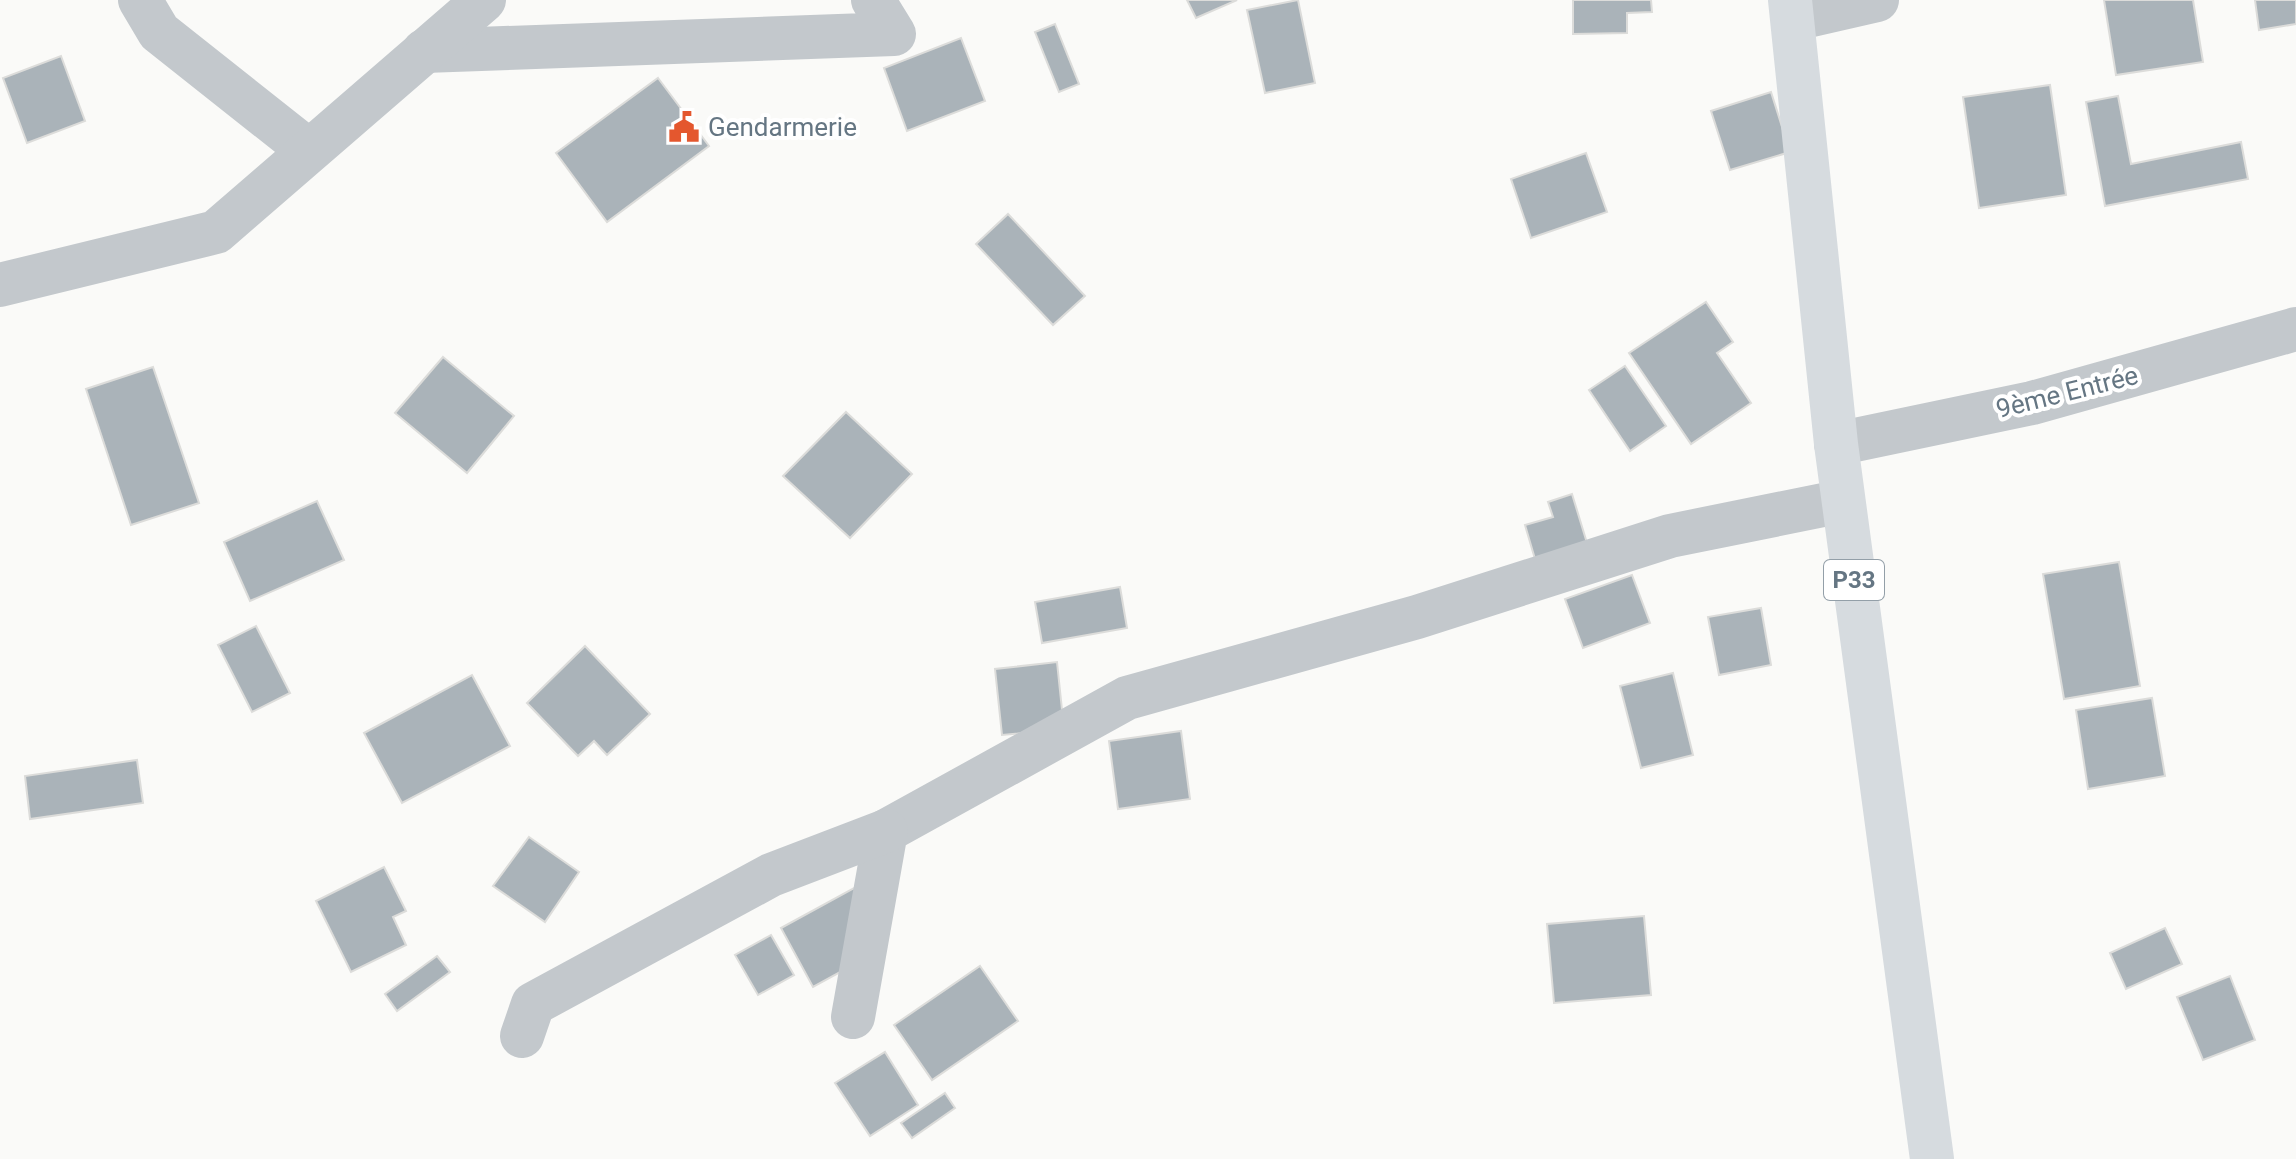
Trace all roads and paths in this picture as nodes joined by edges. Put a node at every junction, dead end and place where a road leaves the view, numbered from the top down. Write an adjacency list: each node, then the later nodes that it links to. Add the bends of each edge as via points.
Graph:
1 (140, 0): 7 (street, via 159,32)
2 (484, 0): 6 (street)
3 (873, 0): 6 (street, via 894,34)
4 (1877, 0): 5 (street)
5 (1792, 9): 10 (main road, P33)
6 (424, 51): 7 (street)
7 (308, 150): 8 (street, via 216,232)
8 (0, 285)
9 (2296, 329): 10 (street, 9ème Entrée, via 2032,403)
10 (1836, 444): 11 (main road, P33)
11 (1843, 501): 12 (street, via 1670,536 1417,617 1127,698); 15 (main road, P33)
12 (886, 831): 13 (street); 14 (street, via 771,875 533,1004)
13 (853, 1017)
14 (522, 1036)
15 (1932, 1159)

